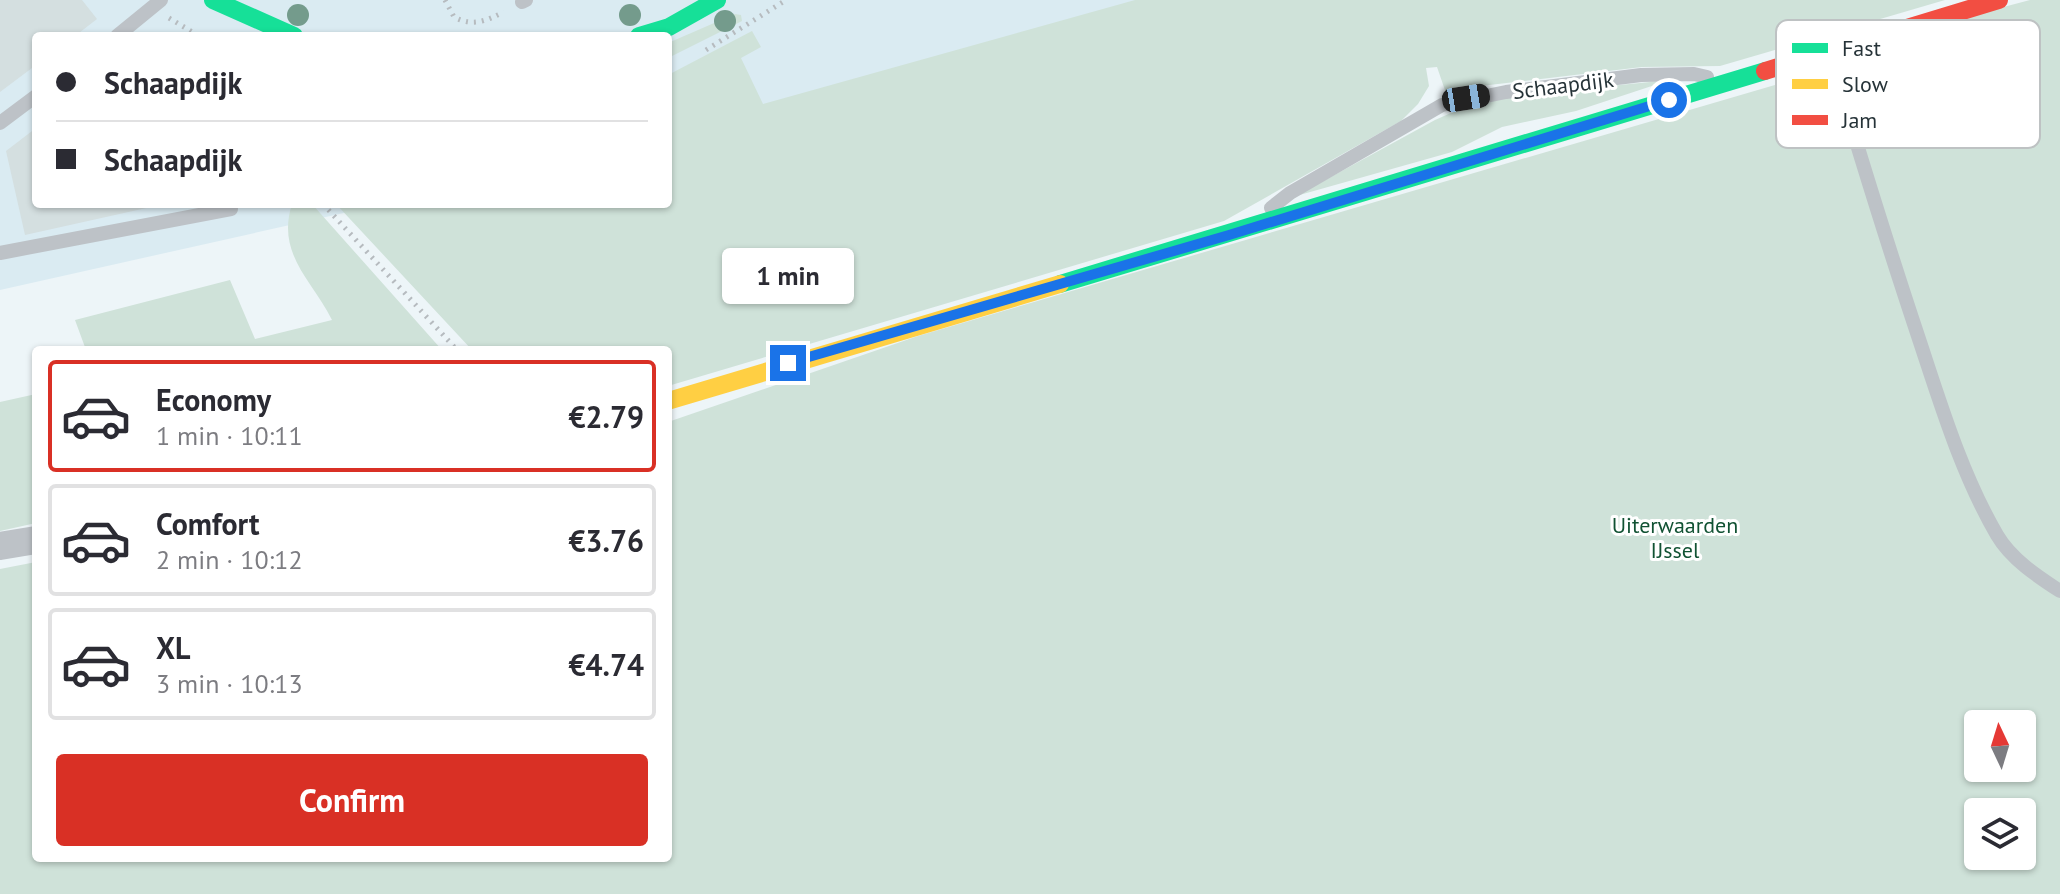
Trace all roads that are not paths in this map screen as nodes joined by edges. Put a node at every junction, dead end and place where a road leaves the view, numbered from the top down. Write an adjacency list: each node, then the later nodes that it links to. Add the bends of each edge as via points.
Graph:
1 (161, 0): 8 (lane)
2 (213, 0): 9 (street)
3 (717, 0): 10 (street)
4 (1976, 0): 6 (lane)
5 (1999, 0): 6 (street, Schaapdijk)
6 (1960, 12): 7 (street, Schaapdijk)
7 (1933, 20)
8 (122, 32)
9 (285, 32)
10 (652, 32)
11 (1776, 67): 12 (street, Schaapdijk)
12 (1729, 82): 17 (street, Schaapdijk); 17 (lane, Schaapdijk, via 1694,74 1641,75 1442,105 1290,193)
13 (32, 99): 14 (lane)
14 (0, 123)
15 (1857, 148): 22 (lane, via 1947,423 1976,493 1998,537 2027,569)
16 (231, 209): 18 (lane)
17 (1243, 231): 19 (street, Schaapdijk)
18 (0, 253)
19 (672, 400)
20 (32, 541): 21 (street)
21 (0, 546)
22 (2060, 591)

